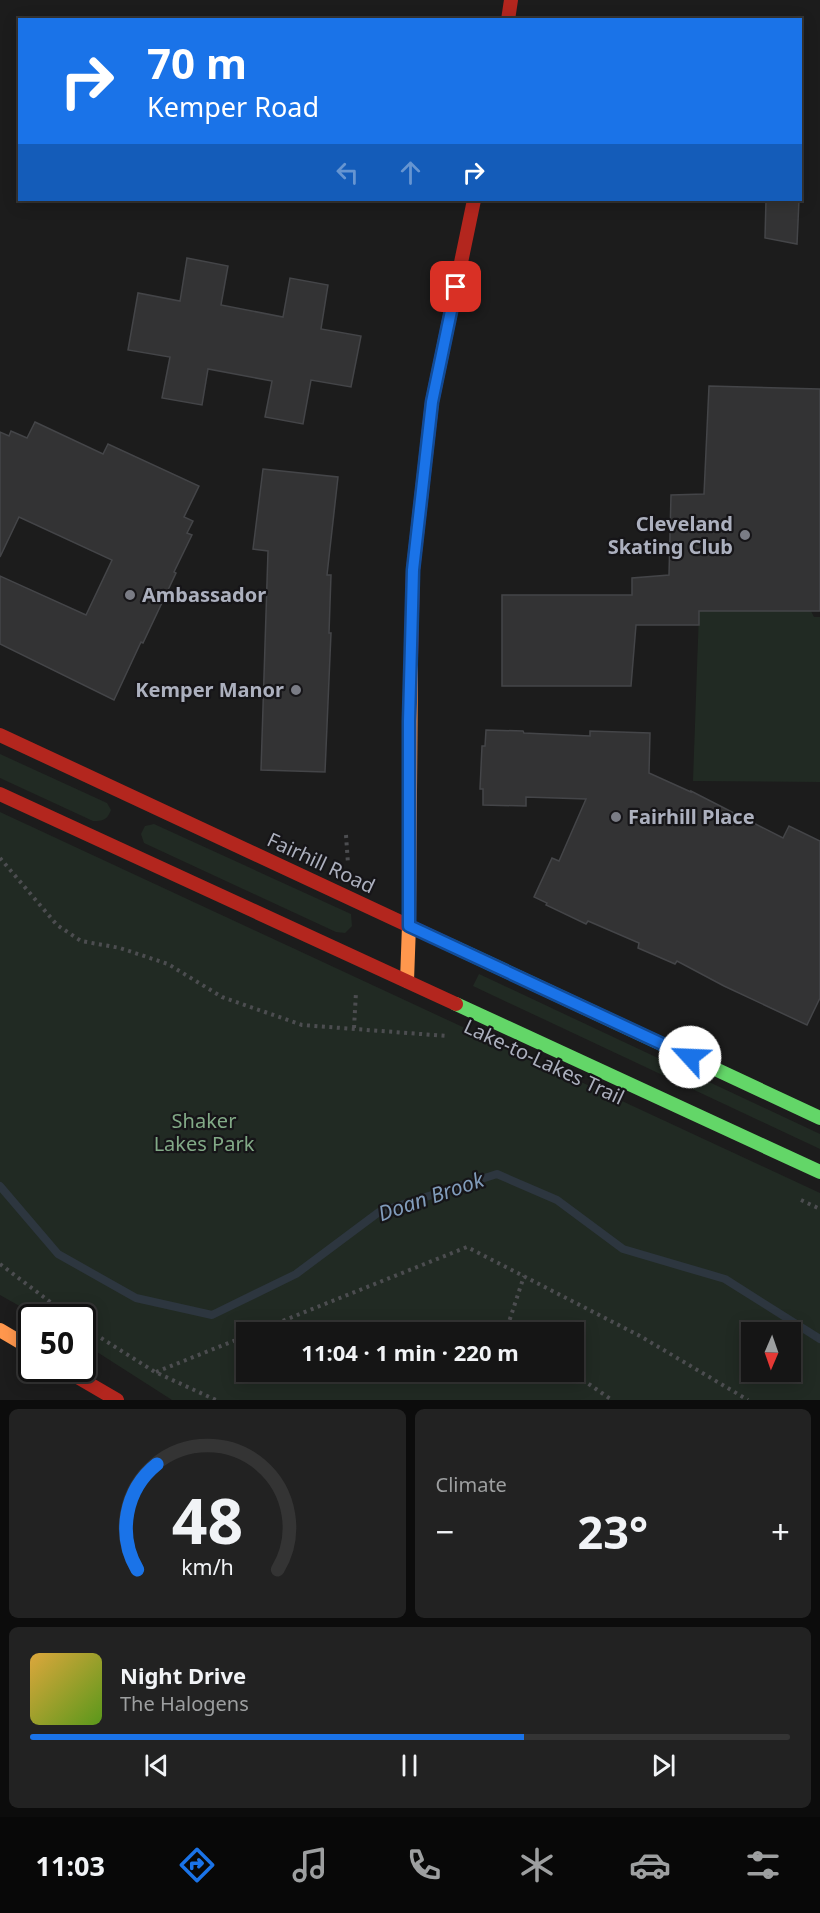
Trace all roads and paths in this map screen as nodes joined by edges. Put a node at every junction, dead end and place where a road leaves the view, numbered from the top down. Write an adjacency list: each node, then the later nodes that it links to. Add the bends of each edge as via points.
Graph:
1 (511, 0): 2 (main road)
2 (508, 18)
3 (474, 201): 7 (main road, via 432,402 413,570)
4 (0, 735): 7 (main road, Fairhill Road, via 136,804)
5 (0, 794): 8 (main road, via 118,842)
6 (0, 858): 10 (path, Lake-to-Lakes Trail, via 57,925 81,941 120,948 168,964 222,997 302,1025)
7 (409, 926): 8 (main road); 12 (main road, Fairhill Road)
8 (407, 981): 13 (main road)
9 (356, 983): 10 (path)
10 (354, 1028): 11 (path, Lake-to-Lakes Trail)
11 (451, 1036)
12 (820, 1118)
13 (820, 1172)
14 (800, 1200): 15 (path)
15 (820, 1209)
16 (0, 1264): 18 (path)
17 (524, 1276): 19 (path, via 467,1247); 20 (path); 31 (path, via 640,1336)
18 (53, 1304)
19 (280, 1322)
20 (509, 1322)
21 (0, 1330): 24 (main road)
22 (96, 1335): 25 (path)
23 (236, 1340): 25 (path)
24 (18, 1341)
25 (156, 1372): 29 (path)
26 (584, 1381): 30 (path)
27 (86, 1382): 28 (main road)
28 (117, 1400)
29 (216, 1400)
30 (612, 1400)
31 (748, 1400)

